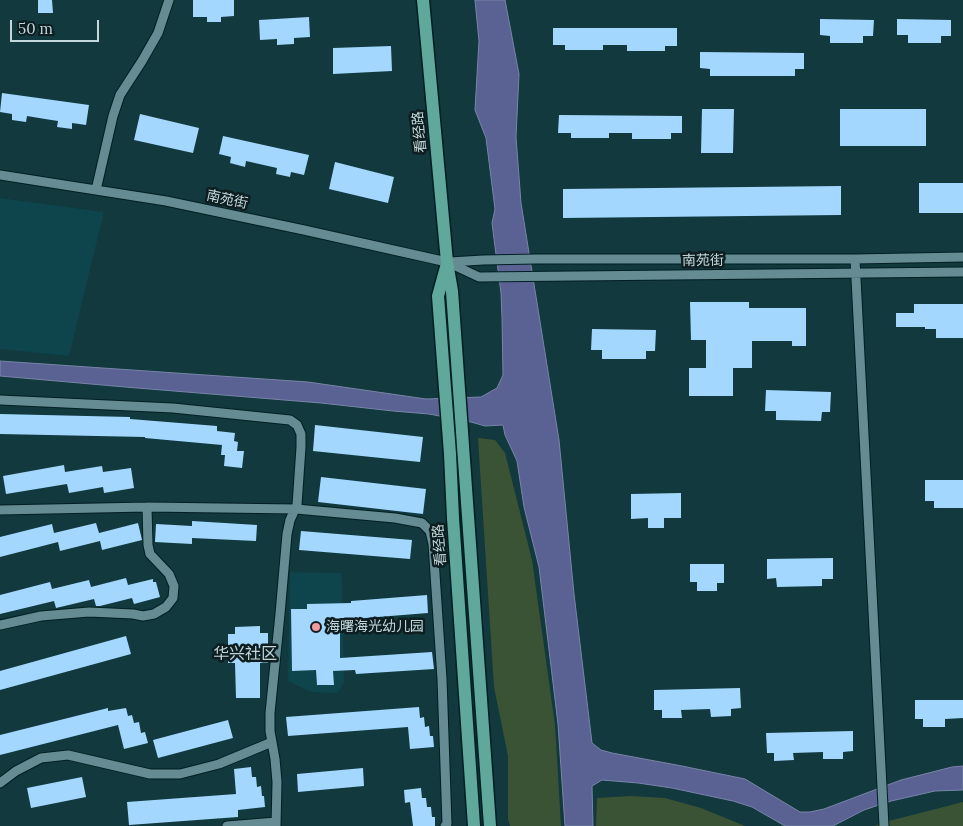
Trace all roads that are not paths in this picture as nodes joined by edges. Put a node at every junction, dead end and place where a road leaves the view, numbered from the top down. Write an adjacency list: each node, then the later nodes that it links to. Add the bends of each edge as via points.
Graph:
1 (169, 0): 4 (street, via 158,33 120,95)
2 (423, 0): 7 (main road, 看经路)
3 (0, 175): 4 (street, 南苑街)
4 (96, 190): 7 (street, 南苑街, via 176,203)
5 (963, 257): 6 (street, 南苑街)
6 (855, 259): 7 (street, 南苑街); 9 (street)
7 (447, 262): 9 (street, 南苑街, via 479,278); 20 (main road, 看经路, via 438,296); 21 (main road, 看经路, via 452,291)
8 (963, 272): 9 (street, 南苑街)
9 (855, 273): 22 (street)
10 (0, 400): 12 (street, via 173,408 290,420 301,434)
11 (147, 507): 12 (street); 13 (street); 14 (street, via 150,554 169,574 174,586 173,598 166,608 143,616 89,612 41,616)
12 (296, 509): 15 (street, via 287,534 270,713); 19 (street, via 395,518 422,523 430,531 442,679)
13 (0, 510)
14 (0, 625)
15 (272, 742): 16 (street, via 219,764 180,774 150,774 68,756 41,758); 17 (street, via 277,782)
16 (0, 783)
17 (276, 824): 18 (street)
18 (226, 826)
19 (445, 826)
20 (474, 826)
21 (490, 826)
22 (884, 826)

